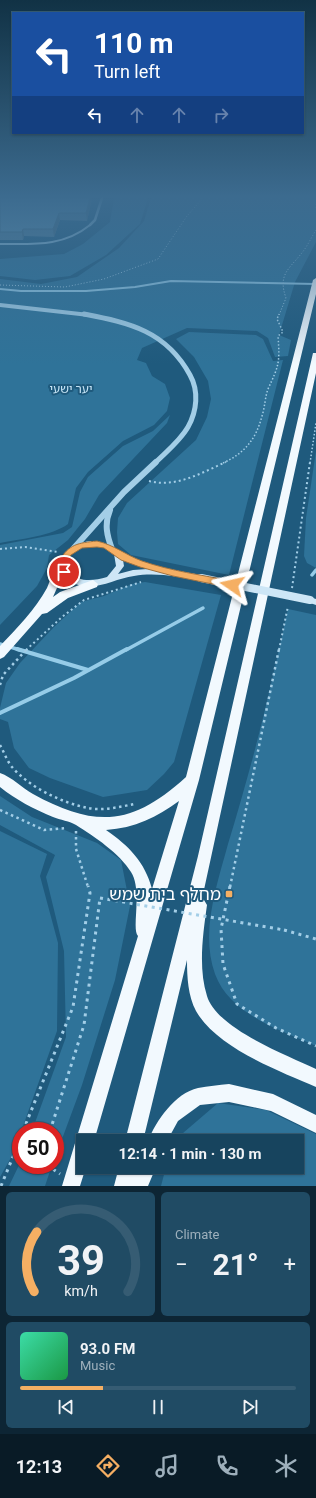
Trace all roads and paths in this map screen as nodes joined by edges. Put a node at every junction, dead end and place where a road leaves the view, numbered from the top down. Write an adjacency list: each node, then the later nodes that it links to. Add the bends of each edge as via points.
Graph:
1 (162, 253): 4 (path, via 158,259 104,279 65,288)
2 (301, 253): 8 (path, via 286,270 282,287 286,298 278,319 283,332 278,336 280,359 253,439 238,456 183,481 157,483)
3 (316, 280): 26 (highway)
4 (0, 284)
5 (0, 305): 8 (street, via 95,316 129,325 164,343 182,361 194,385 196,404 192,418 184,433)
6 (316, 355): 30 (highway)
7 (316, 423): 18 (path)
8 (138, 478): 9 (street)
9 (113, 504): 11 (street); 12 (street, via 107,517 106,528)
10 (0, 549): 11 (path, via 25,547)
11 (70, 552): 12 (main road, via 91,544 101,544); 13 (main road)
12 (115, 552): 14 (main road, via 132,561); 15 (main road, via 120,566)
13 (62, 566): 17 (main road, via 72,579 83,584); 21 (highway, via 54,588)
14 (173, 573): 15 (main road, via 135,573); 20 (main road, bridge)
15 (109, 579): 17 (main road)
16 (147, 582): 23 (path, via 84,600 18,657 4,675)
17 (93, 584): 21 (highway, via 64,595)
18 (291, 592)
19 (290, 599): 33 (path, via 221,929 223,964 237,1004 276,1028)
20 (313, 601)
21 (30, 620): 22 (highway)
22 (0, 654)
23 (0, 685)
24 (0, 745): 27 (path, via 12,766 28,782 60,797 88,808 125,806)
25 (0, 779): 29 (highway, via 28,799 60,814)
26 (192, 780): 29 (highway, via 171,800 133,820 119,824 104,824); 32 (highway)
27 (139, 802)
28 (0, 810): 35 (path, via 44,830 78,827 76,849 90,893 73,1007)
29 (78, 819): 32 (highway, via 121,849 135,864 140,874 146,890)
30 (205, 856): 34 (highway, via 195,938 197,983 202,1004 218,1024 238,1040); 39 (highway)
31 (316, 938): 36 (path, bridge, via 284,930 100,898 84,1025)
32 (139, 960): 38 (highway)
33 (316, 1046)
34 (316, 1078)
35 (27, 1122)
36 (53, 1122)
37 (316, 1124): 40 (highway, via 273,1103 229,1093 197,1097 172,1115)
38 (87, 1134)
39 (136, 1134)
40 (161, 1134)
41 (12, 1159): 45 (path)
42 (76, 1169): 46 (highway)
43 (126, 1174): 47 (highway)
44 (144, 1174): 48 (highway)
45 (1, 1186)
46 (71, 1186)
47 (123, 1186)
48 (140, 1186)

